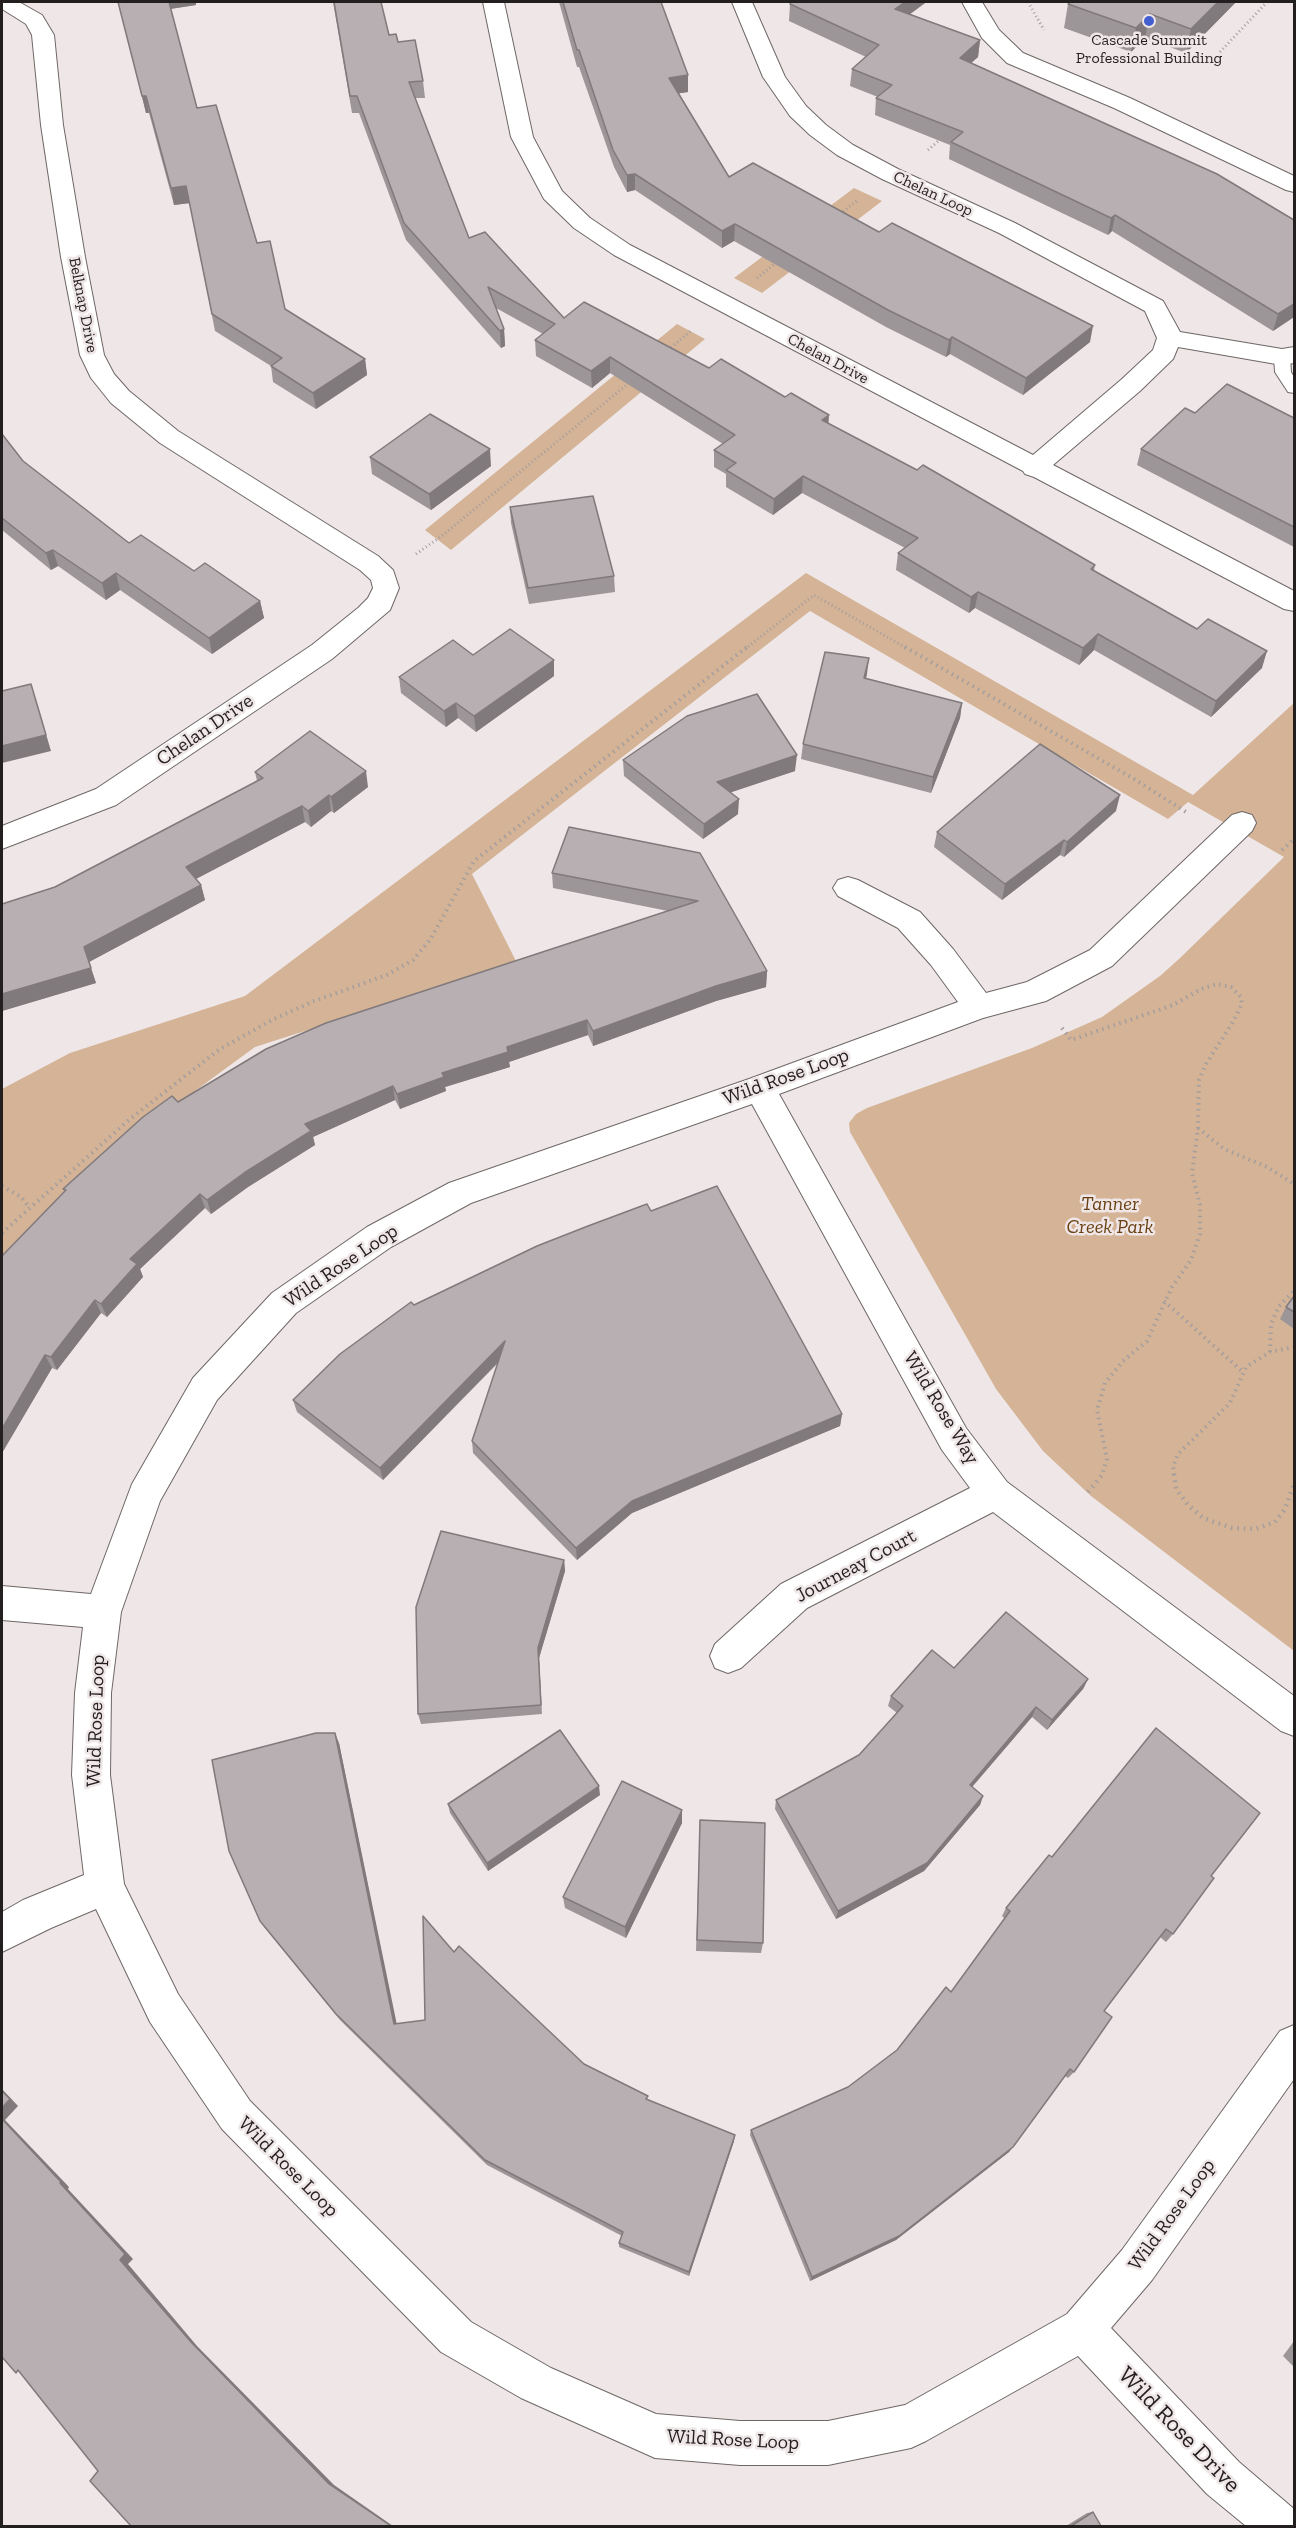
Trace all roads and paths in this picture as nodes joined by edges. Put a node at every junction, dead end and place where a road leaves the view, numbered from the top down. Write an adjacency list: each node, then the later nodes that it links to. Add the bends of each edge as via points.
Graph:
1 (5, 2): 21 (street, Belknap Drive, via 34,20 43,35 52,125 73,257 92,355 104,378 120,397 169,436 369,563)
2 (493, 2): 20 (street, Chelan Drive, via 522,137 552,194 582,223 622,250)
3 (742, 2): 15 (street, Chelan Loop, via 774,78 818,130 890,174 1007,228 1154,306)
4 (972, 2): 9 (street, via 990,33 1015,58 1122,103)
5 (1267, 2): 6 (path)
6 (1220, 52)
7 (948, 132): 8 (path)
8 (932, 147)
9 (1294, 185)
10 (861, 197): 11 (path)
11 (834, 218)
12 (778, 262): 13 (path)
13 (751, 283)
14 (701, 323): 16 (path)
15 (1169, 338): 17 (street); 20 (street, via 1164,353 1131,385)
16 (664, 354)
17 (1288, 356): 19 (lane, via 1283,372)
18 (636, 376): 21 (path)
19 (1294, 388)
20 (1034, 468): 22 (street, Chelan Drive)
21 (385, 583): 25 (street, Chelan Drive, via 380,603 322,652 106,797)
22 (1294, 602)
23 (1186, 812): 35 (path, via 814,595 480,855 464,876 430,940 413,960 387,975 272,1020 219,1049 130,1119)
24 (1242, 823): 29 (street, Wild Rose Loop, via 1101,958 1035,992)
25 (2, 838)
26 (1294, 839): 27 (path)
27 (1282, 850)
28 (848, 888): 29 (street, via 909,920)
29 (979, 1007): 31 (street, Wild Rose Loop)
30 (1062, 1028): 32 (path, via 1071,1040 1173,1005 1217,984 1231,987 1242,1004 1199,1080)
31 (760, 1088): 44 (street, Wild Rose Way, via 954,1439); 46 (street, Wild Rose Loop, via 460,1193 379,1237 284,1303 205,1389 144,1495)
32 (1198, 1128): 33 (path, via 1224,1149 1267,1167); 38 (path, via 1192,1173 1200,1205 1200,1234 1191,1260)
33 (1294, 1184)
34 (2, 1186): 35 (path)
35 (29, 1207): 36 (path)
36 (2, 1233)
37 (1294, 1291): 40 (path, via 1279,1306 1271,1324)
38 (1164, 1301): 41 (path); 43 (path, via 1147,1341 1105,1383 1097,1410 1107,1459 1102,1476)
39 (1294, 1347): 40 (path)
40 (1270, 1352): 41 (path, via 1256,1358)
41 (1244, 1373): 42 (path, via 1230,1403 1178,1454 1173,1466 1176,1489 1203,1518 1232,1528 1256,1529 1275,1522 1285,1509)
42 (1294, 1484)
43 (1088, 1492)
44 (995, 1493): 47 (street, Journeay Court, via 794,1596); 48 (street, Wild Rose Way)
45 (2, 1603): 46 (street)
46 (103, 1612): 49 (street, Wild Rose Loop, via 93,1693 91,1774)
47 (728, 1656)
48 (1294, 1718)
49 (105, 1886): 50 (street); 52 (street, Wild Rose Loop, via 164,2008 236,2115 456,2337 550,2390 655,2436 740,2443 828,2443 911,2426)
50 (2, 1933)
51 (1294, 2045): 52 (street, Wild Rose Loop, via 1137,2265)
52 (1082, 2329): 53 (street, Wild Rose Drive, via 1223,2478)
53 (1280, 2526)

